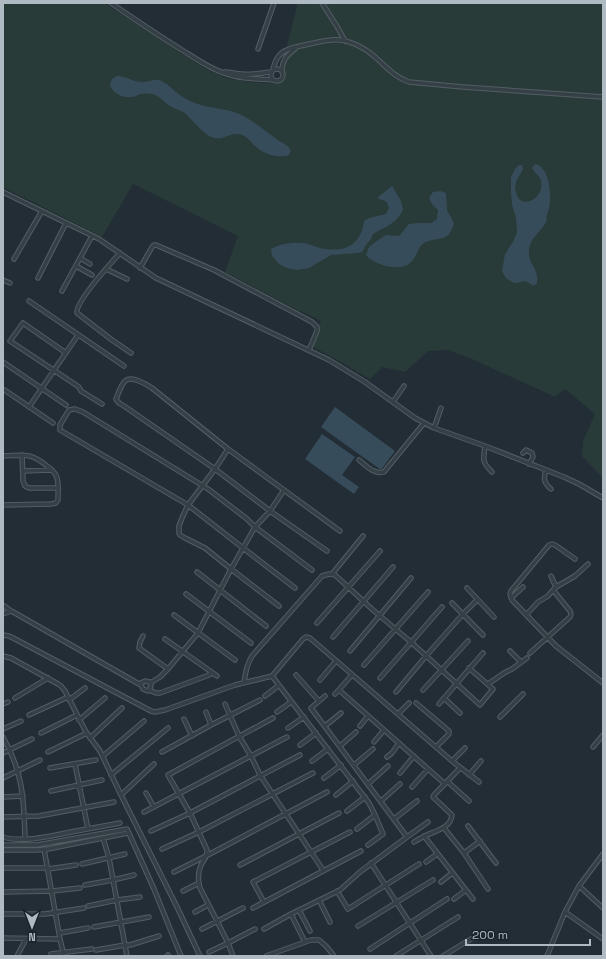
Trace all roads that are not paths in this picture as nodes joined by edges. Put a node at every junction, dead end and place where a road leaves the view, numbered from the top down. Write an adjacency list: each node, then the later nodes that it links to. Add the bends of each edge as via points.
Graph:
1 (111, 3): 8 (street, via 194,58)
2 (274, 3): 6 (street)
3 (322, 3): 4 (street)
4 (344, 42): 5 (street, via 332,40); 11 (street, via 366,49 395,75 410,82)
5 (298, 47): 7 (street, via 282,52); 9 (street, via 283,61)
6 (258, 49)
7 (272, 71): 8 (street, via 250,74); 9 (street, via 279,69); 10 (street)
8 (222, 72): 10 (street, via 242,78)
9 (282, 72): 10 (street, via 281,79)
10 (273, 80)
11 (603, 97)
12 (3, 192): 13 (street)
13 (42, 211): 14 (street); 18 (street)
14 (66, 223): 15 (street); 24 (street)
15 (92, 236): 16 (street); 17 (street)
16 (120, 253): 21 (street); 22 (street)
17 (80, 258): 19 (street); 20 (street)
18 (14, 259)
19 (90, 264)
20 (76, 266): 23 (street); 28 (street)
21 (140, 268): 31 (street, via 156,278); 31 (street, via 152,246 156,245 214,270 316,325 317,331)
22 (106, 269): 25 (street); 33 (street, via 91,286 76,311)
23 (92, 275)
24 (38, 278)
25 (127, 279)
26 (3, 280): 27 (street)
27 (10, 283)
28 (62, 291)
29 (29, 301): 30 (street)
30 (78, 334): 32 (street); 35 (street)
31 (309, 350): 40 (street, via 365,382)
32 (66, 353): 36 (street); 36 (street, via 23,323 10,341)
33 (131, 353)
34 (3, 362): 39 (street)
35 (124, 366)
36 (54, 370): 39 (street); 42 (street)
37 (404, 386): 40 (street)
38 (3, 389): 43 (street)
39 (42, 389): 41 (street); 43 (street)
40 (393, 402): 46 (street)
41 (66, 404)
42 (102, 404)
43 (29, 407): 45 (street)
44 (441, 408): 47 (street)
45 (53, 423)
46 (424, 423): 47 (street); 53 (street, via 384,472 375,472)
47 (434, 428): 48 (street)
48 (485, 446): 54 (street); 59 (street, via 483,460)
49 (228, 449): 55 (street); 55 (street, via 147,384 132,379 124,381 116,399 119,403); 63 (street)
50 (524, 453): 54 (street, via 526,450 532,453 533,457)
51 (22, 455): 52 (street); 56 (street, via 34,457); 58 (street)
52 (3, 456)
53 (359, 460)
54 (529, 464): 57 (street)
55 (215, 469): 60 (street); 67 (street)
56 (52, 470): 58 (street); 61 (street, via 58,479)
57 (546, 470): 62 (street, via 544,479); 64 (street, via 573,481)
58 (23, 471): 61 (street, via 24,484 27,487)
59 (492, 472)
60 (202, 485): 66 (street); 66 (street, via 83,412 70,410 60,425 60,430); 68 (street)
61 (58, 488): 65 (street, via 58,500 54,504)
62 (551, 489)
63 (284, 490): 67 (street); 69 (street)
64 (603, 498)
65 (3, 505)
66 (188, 505): 71 (street); 77 (street, via 179,526 180,535 205,548)
67 (270, 511): 68 (street); 72 (street)
68 (255, 527): 71 (street); 78 (street)
69 (340, 532)
70 (364, 536): 80 (street)
71 (242, 548): 77 (street); 85 (street)
72 (327, 551)
73 (380, 551): 86 (street)
74 (575, 559): 92 (street, via 555,545 549,545 511,591)
75 (588, 564): 84 (street, via 575,576)
76 (393, 567): 94 (street)
77 (231, 569): 88 (street); 97 (street)
78 (312, 570)
79 (197, 572): 88 (street)
80 (332, 574): 86 (street); 144 (street, via 322,576 252,656)
81 (551, 576): 84 (street)
82 (411, 578): 105 (street)
83 (523, 587): 92 (street)
84 (556, 587): 89 (street)
85 (294, 588)
86 (349, 588): 94 (street); 107 (street)
87 (466, 588): 93 (street)
88 (220, 590): 100 (street); 108 (street)
89 (553, 590): 104 (street); 115 (street, via 570,611 571,616)
90 (428, 592): 109 (street)
91 (186, 594): 100 (street)
92 (511, 598): 104 (street)
93 (477, 600): 102 (street); 106 (street)
94 (364, 602): 105 (street); 114 (street)
95 (452, 603): 102 (street)
96 (3, 605): 99 (street)
97 (279, 606)
98 (442, 607): 119 (street)
99 (11, 611): 101 (street); 146 (street)
100 (209, 612): 110 (street); 118 (street)
101 (3, 614)
102 (463, 614): 112 (street); 126 (street)
103 (174, 615): 110 (street)
104 (526, 615): 115 (street)
105 (379, 616): 109 (street); 121 (street)
106 (494, 617)
107 (317, 623)
108 (266, 626)
109 (396, 629): 119 (street); 131 (street)
110 (198, 633): 120 (street); 128 (street)
111 (3, 635): 144 (street, via 15,638 155,712)
112 (483, 635)
113 (143, 636): 133 (street, via 139,648)
114 (333, 637)
115 (547, 638): 124 (street); 145 (street)
116 (165, 639): 120 (street)
117 (468, 641): 134 (street)
118 (251, 643)
119 (412, 643): 126 (street); 141 (street)
120 (183, 651): 133 (street); 135 (street)
121 (350, 651)
122 (510, 651): 130 (street)
123 (483, 652): 132 (street)
124 (530, 652)
125 (3, 656): 140 (street)
126 (426, 656): 134 (street); 154 (street)
127 (526, 658): 130 (street)
128 (234, 660)
129 (336, 661): 137 (street); 139 (street, via 306,637); 142 (street)
130 (521, 662): 148 (street)
131 (364, 665)
132 (469, 668): 147 (street); 148 (street)
133 (168, 669): 143 (street)
134 (441, 670): 147 (street); 153 (street)
135 (212, 673): 138 (street); 151 (street, via 160,693)
136 (296, 675): 166 (street)
137 (352, 675): 152 (street); 177 (street)
138 (217, 676)
139 (272, 676): 144 (street); 149 (street)
140 (48, 678): 159 (street); 160 (street, via 61,686)
141 (380, 678)
142 (320, 680)
143 (150, 683): 146 (street, via 145,681); 151 (street)
144 (244, 683)
145 (603, 683)
146 (139, 684): 151 (street, via 144,690)
147 (456, 684): 148 (street, via 480,705 493,691); 162 (street)
148 (488, 684)
149 (278, 686): 157 (street); 165 (street)
150 (85, 688): 160 (street)
151 (149, 690)
152 (338, 690): 155 (street); 181 (street)
153 (423, 690)
154 (396, 692)
155 (335, 694)
156 (523, 694): 183 (street)
157 (265, 696)
158 (325, 696): 166 (street)
159 (15, 698)
160 (68, 698): 178 (street); 179 (street)
161 (105, 698): 186 (street)
162 (444, 698): 171 (street); 176 (street)
163 (260, 700): 180 (street)
164 (8, 702): 169 (street)
165 (291, 702): 174 (street); 182 (street)
166 (319, 702): 190 (street, via 311,708)
167 (409, 703): 177 (street)
168 (416, 703): 214 (street, via 449,732)
169 (3, 704)
170 (225, 704): 180 (street)
171 (439, 704)
172 (122, 708): 205 (street)
173 (206, 712): 189 (street)
174 (277, 712)
175 (341, 713): 190 (street)
176 (460, 713)
177 (398, 714): 214 (street)
178 (29, 715)
179 (77, 715): 186 (street); 198 (street)
180 (230, 716): 189 (street); 202 (street)
181 (368, 716): 191 (street); 195 (street)
182 (304, 717): 193 (street); 199 (street)
183 (500, 717)
184 (273, 718): 202 (street)
185 (184, 719): 201 (street)
186 (79, 720): 196 (street)
187 (21, 721): 194 (street)
188 (144, 721): 223 (street)
189 (211, 725): 201 (street)
190 (325, 726): 212 (street)
191 (360, 726)
192 (168, 728): 243 (street)
193 (288, 728)
194 (3, 729)
195 (384, 730): 208 (street); 209 (street)
196 (87, 732): 205 (street); 220 (street)
197 (356, 732): 212 (street)
198 (41, 733)
199 (316, 733): 211 (street); 217 (street)
200 (603, 735): 207 (street)
201 (192, 736): 221 (street)
202 (239, 736): 224 (street); 259 (street, via 168,775)
203 (3, 737): 216 (street)
204 (287, 737): 224 (street)
205 (90, 738): 223 (street)
206 (32, 739): 216 (street)
207 (598, 741): 210 (street); 213 (street)
208 (374, 742)
209 (399, 743): 225 (street); 226 (street)
210 (603, 744)
211 (300, 745)
212 (340, 746): 234 (street)
213 (593, 747)
214 (436, 748): 230 (street)
215 (465, 748): 230 (street)
216 (10, 749): 219 (street); 240 (street)
217 (328, 749): 229 (street); 235 (street)
218 (373, 749): 234 (street)
219 (3, 752)
220 (48, 752)
221 (162, 752)
222 (300, 755): 244 (street)
223 (102, 756): 243 (street)
224 (251, 756): 244 (street); 259 (street)
225 (414, 756): 239 (street); 241 (street)
226 (387, 757)
227 (40, 760): 240 (street)
228 (96, 760): 232 (street)
229 (312, 761)
230 (452, 761): 238 (street)
231 (481, 761): 245 (street)
232 (75, 764): 237 (street); 254 (street)
233 (154, 764): 261 (street)
234 (354, 764): 252 (street)
235 (341, 765): 247 (street); 249 (street)
236 (388, 766): 252 (street)
237 (50, 768)
238 (460, 768): 245 (street); 250 (street)
239 (428, 769): 250 (street); 255 (street)
240 (18, 770): 246 (street); 263 (street)
241 (400, 772)
242 (313, 773): 260 (street)
243 (111, 775): 261 (street)
244 (260, 775): 260 (street); 274 (street)
245 (469, 775): 251 (street)
246 (3, 778)
247 (324, 778)
248 (102, 780): 254 (street)
249 (353, 781): 262 (street); 265 (street)
250 (446, 782): 268 (street); 284 (street, via 434,795 452,815)
251 (479, 782)
252 (368, 784): 266 (street)
253 (400, 784): 266 (street)
254 (80, 785): 256 (street); 271 (street)
255 (412, 787)
256 (51, 791)
257 (146, 792): 270 (street)
258 (327, 792): 276 (street)
259 (179, 793): 270 (street); 274 (street)
260 (273, 794): 276 (street); 288 (street)
261 (121, 795): 390 (street)
262 (336, 795)
263 (23, 796): 264 (street); 279 (street)
264 (3, 797)
265 (365, 797): 272 (street); 277 (street)
266 (381, 801): 280 (street)
267 (417, 801): 280 (street)
268 (469, 801)
269 (114, 802): 271 (street)
270 (154, 807): 273 (street)
271 (84, 808): 279 (street); 285 (street)
272 (347, 811)
273 (144, 812)
274 (190, 813): 287 (street); 288 (street)
275 (339, 813): 291 (street)
276 (286, 814): 291 (street); 310 (street)
277 (375, 815): 286 (street); 300 (street, via 383,834)
278 (3, 817): 279 (street)
279 (24, 817): 296 (street)
280 (394, 819): 292 (street)
281 (428, 822): 292 (street)
282 (120, 823): 285 (street)
283 (468, 826): 297 (street)
284 (444, 828): 293 (street); 306 (street)
285 (88, 829): 296 (street)
286 (357, 829)
287 (151, 831)
288 (199, 832): 302 (street); 310 (street)
289 (350, 832): 305 (street)
290 (128, 833): 295 (street); 299 (street, via 127,829 37,845); 389 (street)
291 (299, 834): 305 (street); 318 (street)
292 (407, 836): 313 (street)
293 (424, 836): 298 (street); 308 (street)
294 (3, 837): 296 (street)
295 (103, 838): 301 (street); 311 (street)
296 (25, 839)
297 (480, 841): 306 (street); 314 (street)
298 (414, 842)
299 (3, 845)
300 (368, 845)
301 (44, 849): 303 (street); 320 (street)
302 (162, 849)
303 (3, 850)
304 (361, 851): 321 (street)
305 (311, 852): 321 (street); 345 (street, via 253,882)
306 (464, 853): 333 (street)
307 (125, 854): 311 (street)
308 (437, 854): 312 (street); 323 (street)
309 (603, 854): 331 (street)
310 (208, 855): 322 (street); 328 (street, via 201,865)
311 (109, 858): 315 (street); 325 (street)
312 (426, 862)
313 (371, 863): 330 (street); 337 (street)
314 (496, 863)
315 (82, 864)
316 (419, 864): 330 (street)
317 (76, 865): 320 (street)
318 (240, 865)
319 (3, 868): 320 (street)
320 (48, 868): 335 (street)
321 (323, 870): 345 (street)
322 (174, 872)
323 (452, 873): 327 (street); 334 (street)
324 (134, 875): 325 (street)
325 (113, 880): 329 (street); 342 (street)
326 (433, 880): 346 (street)
327 (442, 882)
328 (199, 883): 336 (street); 347 (street)
329 (85, 885)
330 (385, 885): 337 (street, via 348,909); 346 (street)
331 (579, 886): 352 (street); 356 (street)
332 (80, 888): 335 (street)
333 (488, 889)
334 (466, 890): 341 (street); 344 (street)
335 (52, 891): 338 (street); 354 (street)
336 (183, 891)
337 (337, 891): 343 (street)
338 (3, 892)
339 (140, 896): 342 (street)
340 (447, 899): 364 (street)
341 (454, 899)
342 (117, 900): 348 (street); 362 (street)
343 (319, 900): 353 (street); 363 (street)
344 (472, 900)
345 (264, 902): 351 (street)
346 (397, 903): 364 (street); 365 (street)
347 (208, 905): 355 (street); 361 (street)
348 (88, 906)
349 (84, 908): 354 (street)
350 (243, 908): 361 (street)
351 (253, 908)
352 (603, 908)
353 (299, 910): 358 (street); 371 (street)
354 (56, 912): 357 (street); 372 (street)
355 (195, 912)
356 (565, 912): 378 (street); 397 (street)
357 (3, 914)
358 (291, 914): 370 (street); 380 (street)
359 (149, 917): 362 (street)
360 (458, 917): 379 (street)
361 (217, 921): 368 (street); 381 (street)
362 (121, 922): 366 (street); 382 (street)
363 (330, 922)
364 (410, 923): 379 (street); 383 (street)
365 (358, 926)
366 (94, 927)
367 (88, 928): 372 (street)
368 (202, 929)
369 (255, 929): 381 (street)
370 (264, 929)
371 (310, 931)
372 (60, 933): 376 (street)
373 (159, 936): 382 (street)
374 (3, 938): 375 (street)
375 (26, 939): 376 (street); 387 (street)
376 (60, 939): 386 (street)
377 (472, 939): 396 (street)
378 (603, 939)
379 (421, 940): 394 (street); 395 (street)
380 (305, 942): 392 (street); 393 (street, via 319,940)
381 (228, 944): 384 (street); 391 (street)
382 (125, 945): 386 (street); 388 (street)
383 (370, 949)
384 (209, 952)
385 (52, 954): 386 (street)
386 (64, 954)
387 (18, 956)
388 (128, 956)
389 (181, 956)
390 (200, 956)
391 (233, 956)
392 (266, 956)
393 (334, 956)
394 (396, 956)
395 (431, 956)
396 (443, 956)
397 (547, 956)

